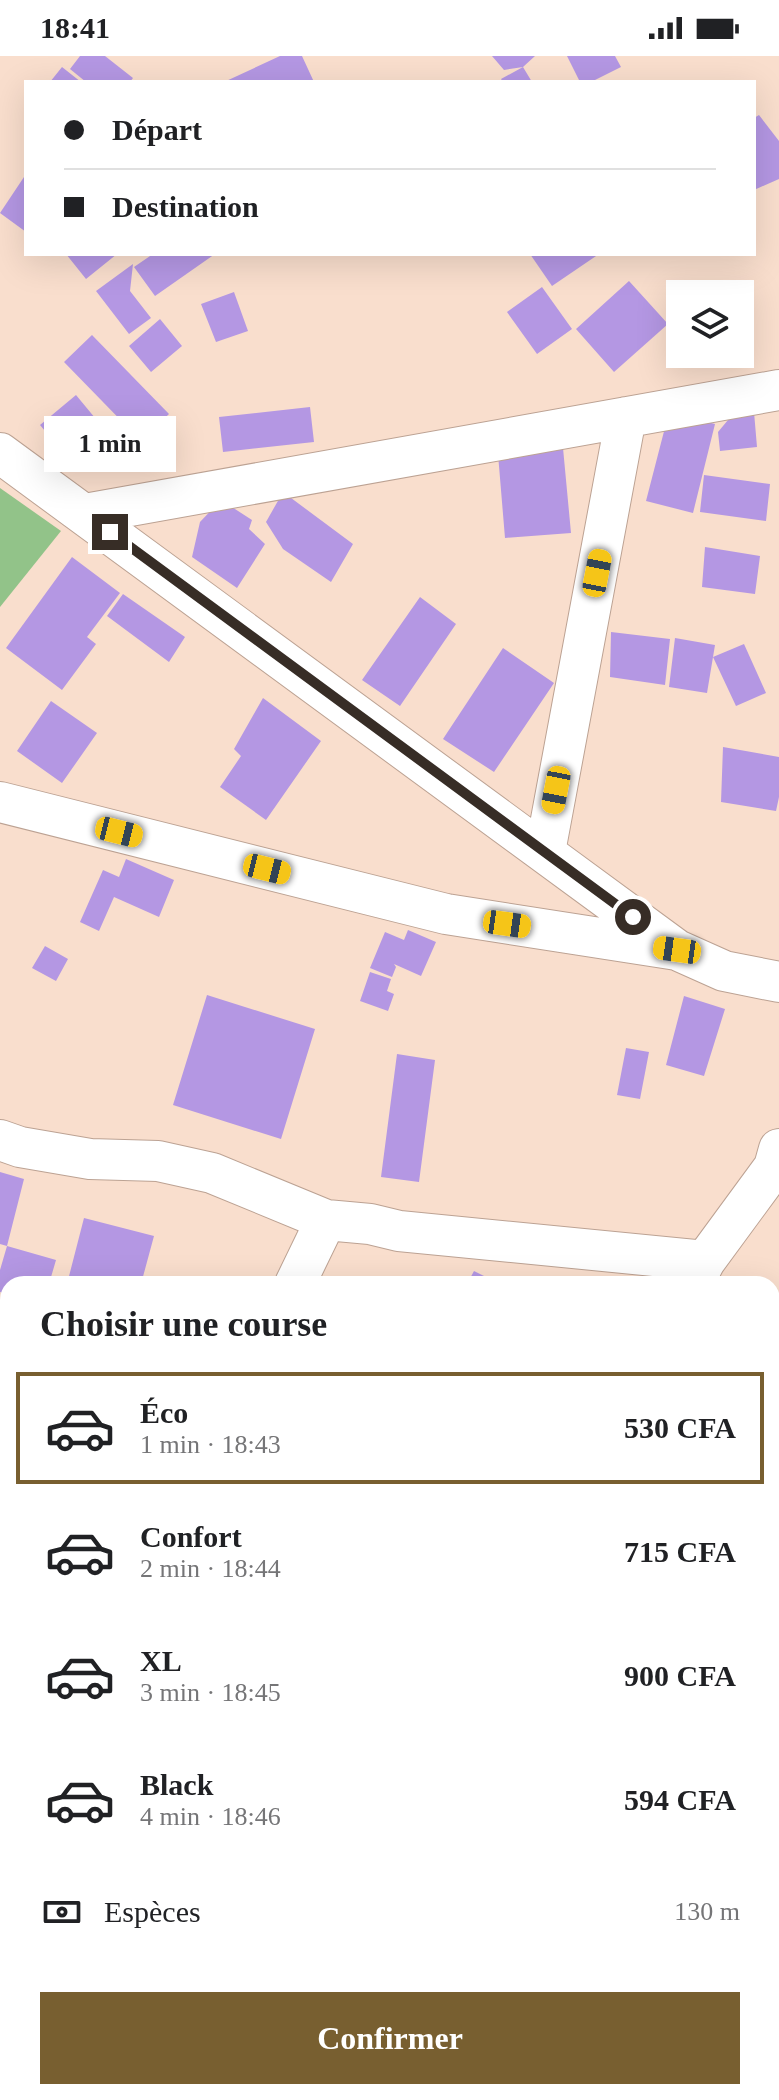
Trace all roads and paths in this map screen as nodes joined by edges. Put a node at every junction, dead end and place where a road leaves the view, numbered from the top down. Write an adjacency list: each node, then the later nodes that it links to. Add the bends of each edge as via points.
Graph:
1 (779, 390): 2 (street)
2 (626, 417): 4 (street); 6 (street)
3 (0, 453): 4 (street)
4 (85, 514): 6 (street)
5 (0, 802): 7 (street, via 446,914)
6 (545, 852): 7 (street)
7 (677, 950): 8 (street, via 724,971)
8 (779, 982)
9 (0, 1140): 11 (street, via 90,1159 158,1161 212,1173)
10 (779, 1149): 12 (street, via 774,1167)
11 (326, 1220): 12 (street); 13 (street)
12 (699, 1273)
13 (299, 1276)

